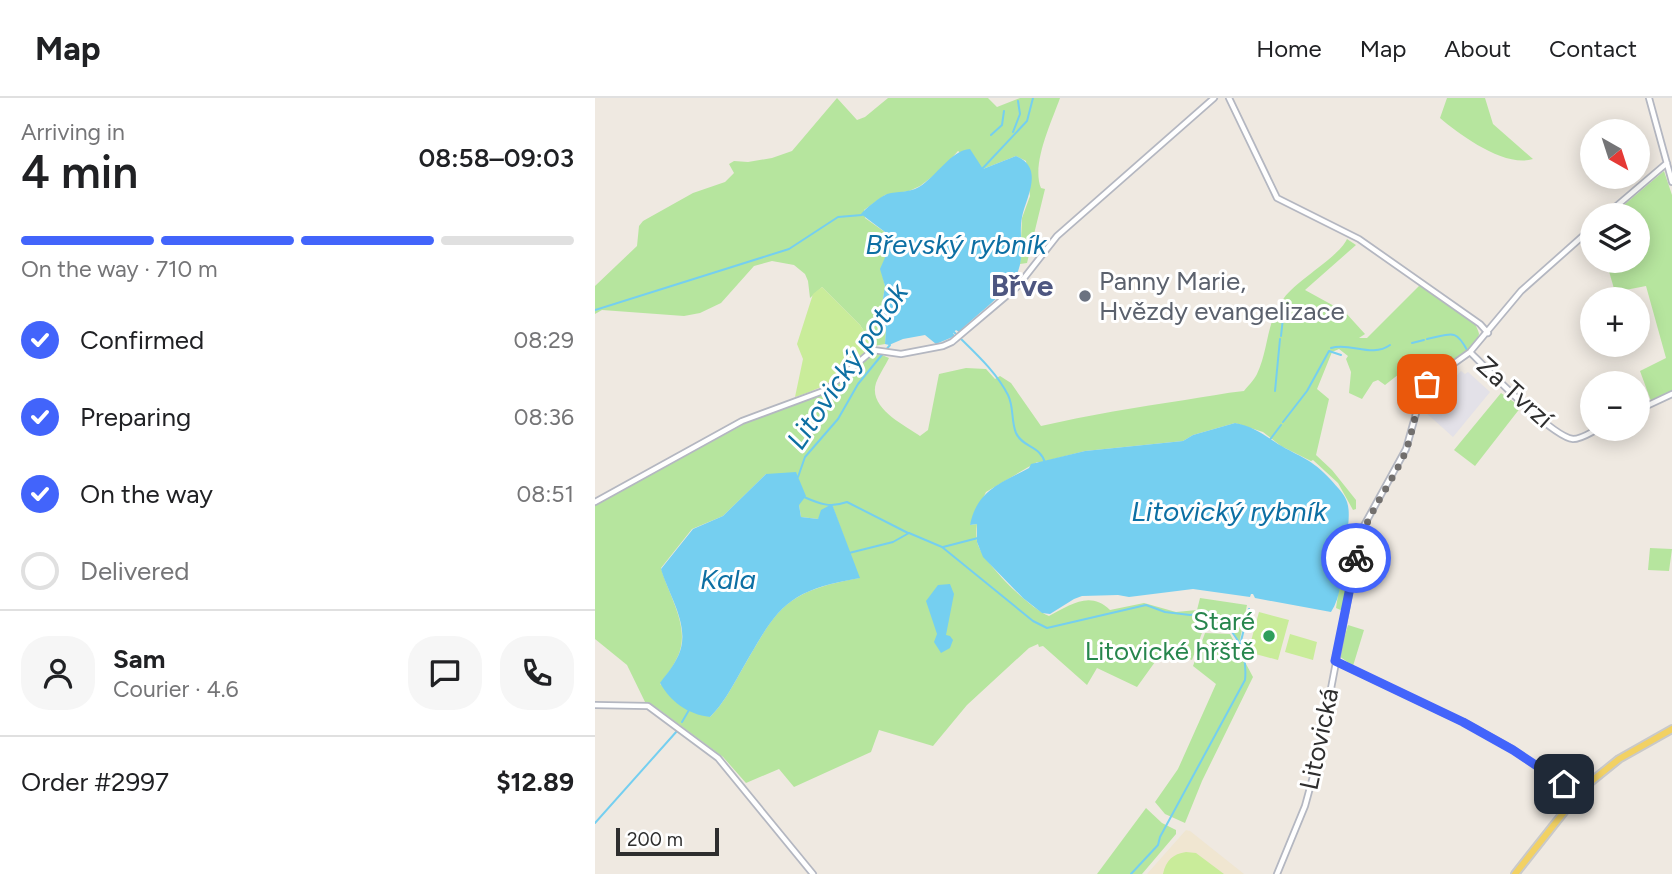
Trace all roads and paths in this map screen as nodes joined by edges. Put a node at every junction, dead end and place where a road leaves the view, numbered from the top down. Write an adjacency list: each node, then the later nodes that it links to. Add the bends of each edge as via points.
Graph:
1 (1214, 98): 13 (street, via 1052,241 1017,287 952,342 905,353 873,350 826,390 742,421)
2 (1229, 98): 8 (street, via 1277,198 1359,239)
3 (1649, 98): 4 (street)
4 (1667, 163): 5 (street); 6 (street)
5 (1672, 182)
6 (1620, 203)
7 (1580, 239): 8 (street, Litovická, via 1521,291)
8 (1488, 333): 9 (street, Litovická)
9 (1470, 352): 12 (street, Za Tvrzí, via 1522,404 1566,437); 14 (street, Litovická, via 1428,382 1406,449 1361,531)
10 (1672, 394): 11 (street)
11 (1650, 404)
12 (1580, 438)
13 (595, 502)
14 (1335, 661): 17 (street, via 1503,744); 19 (street, Litovická, via 1317,762)
15 (595, 705): 18 (street, via 648,706 718,758)
16 (1672, 729): 17 (main road, via 1619,759)
17 (1577, 794): 20 (main road)
18 (813, 874)
19 (1277, 874)
20 (1515, 874)

